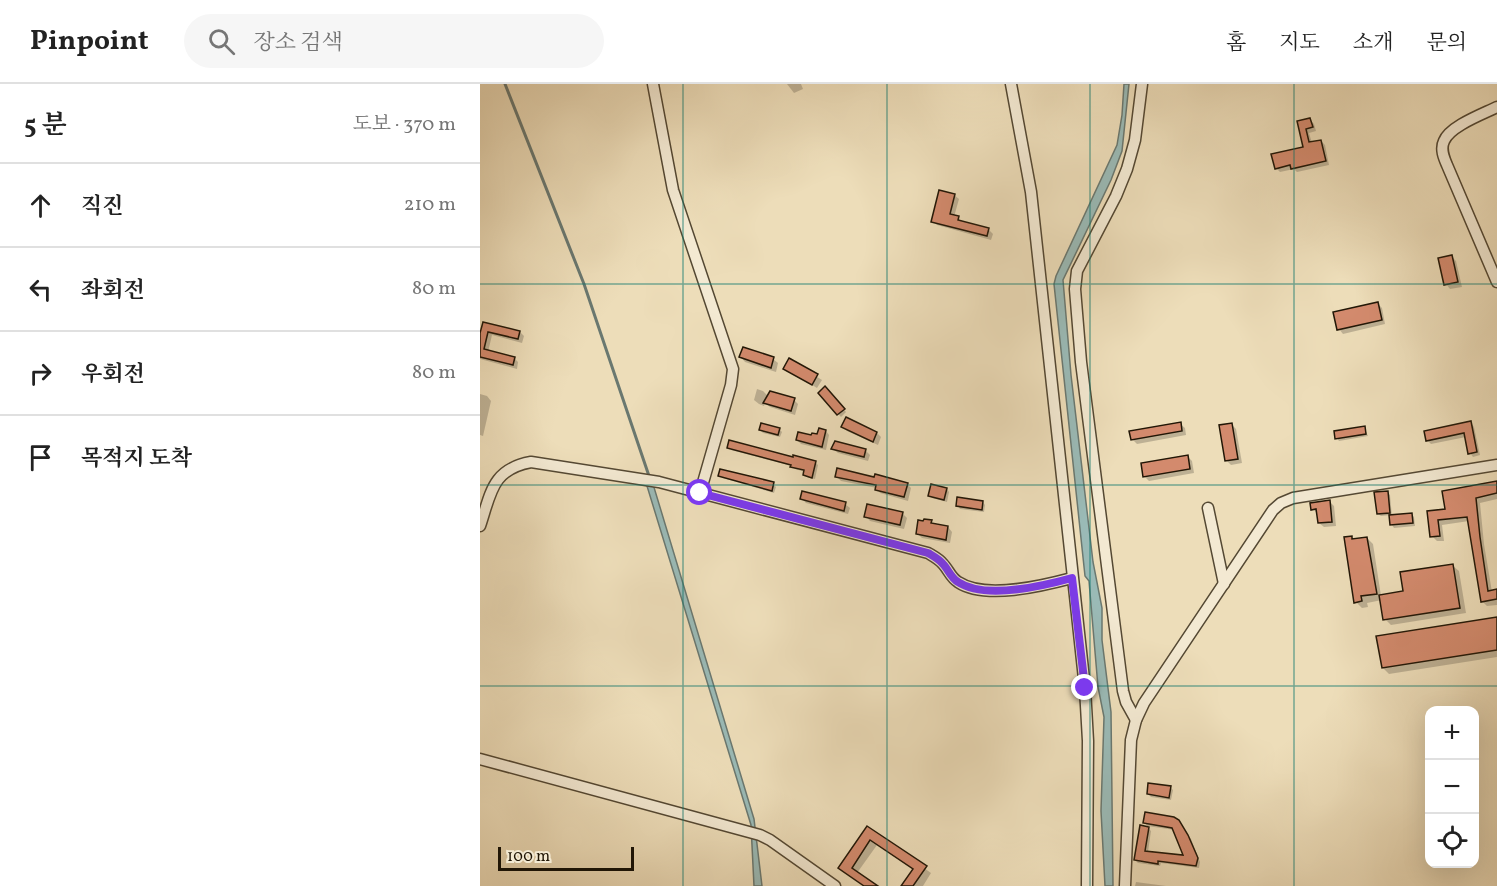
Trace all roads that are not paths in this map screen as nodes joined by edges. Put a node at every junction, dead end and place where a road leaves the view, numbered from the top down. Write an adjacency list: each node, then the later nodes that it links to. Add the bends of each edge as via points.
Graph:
1 (653, 84): 7 (street, via 673,190 733,369)
2 (1011, 84): 10 (street, via 1031,192)
3 (1142, 84): 12 (street, via 1127,169 1077,271 1075,289 1123,691)
4 (1497, 107): 5 (street, via 1449,134 1442,149)
5 (1497, 282)
6 (1497, 465): 11 (street, via 1281,503)
7 (700, 493): 9 (street, via 659,482 531,462 505,470 497,478); 10 (street, via 928,553 942,562 955,581 968,587 1017,589)
8 (1208, 508): 11 (street)
9 (480, 526)
10 (1072, 578): 15 (street, via 1088,741)
11 (1224, 584): 12 (street)
12 (1136, 720): 16 (street, via 1131,740)
13 (480, 759): 14 (street, via 760,835)
14 (835, 886)
15 (1087, 886)
16 (1125, 886)

